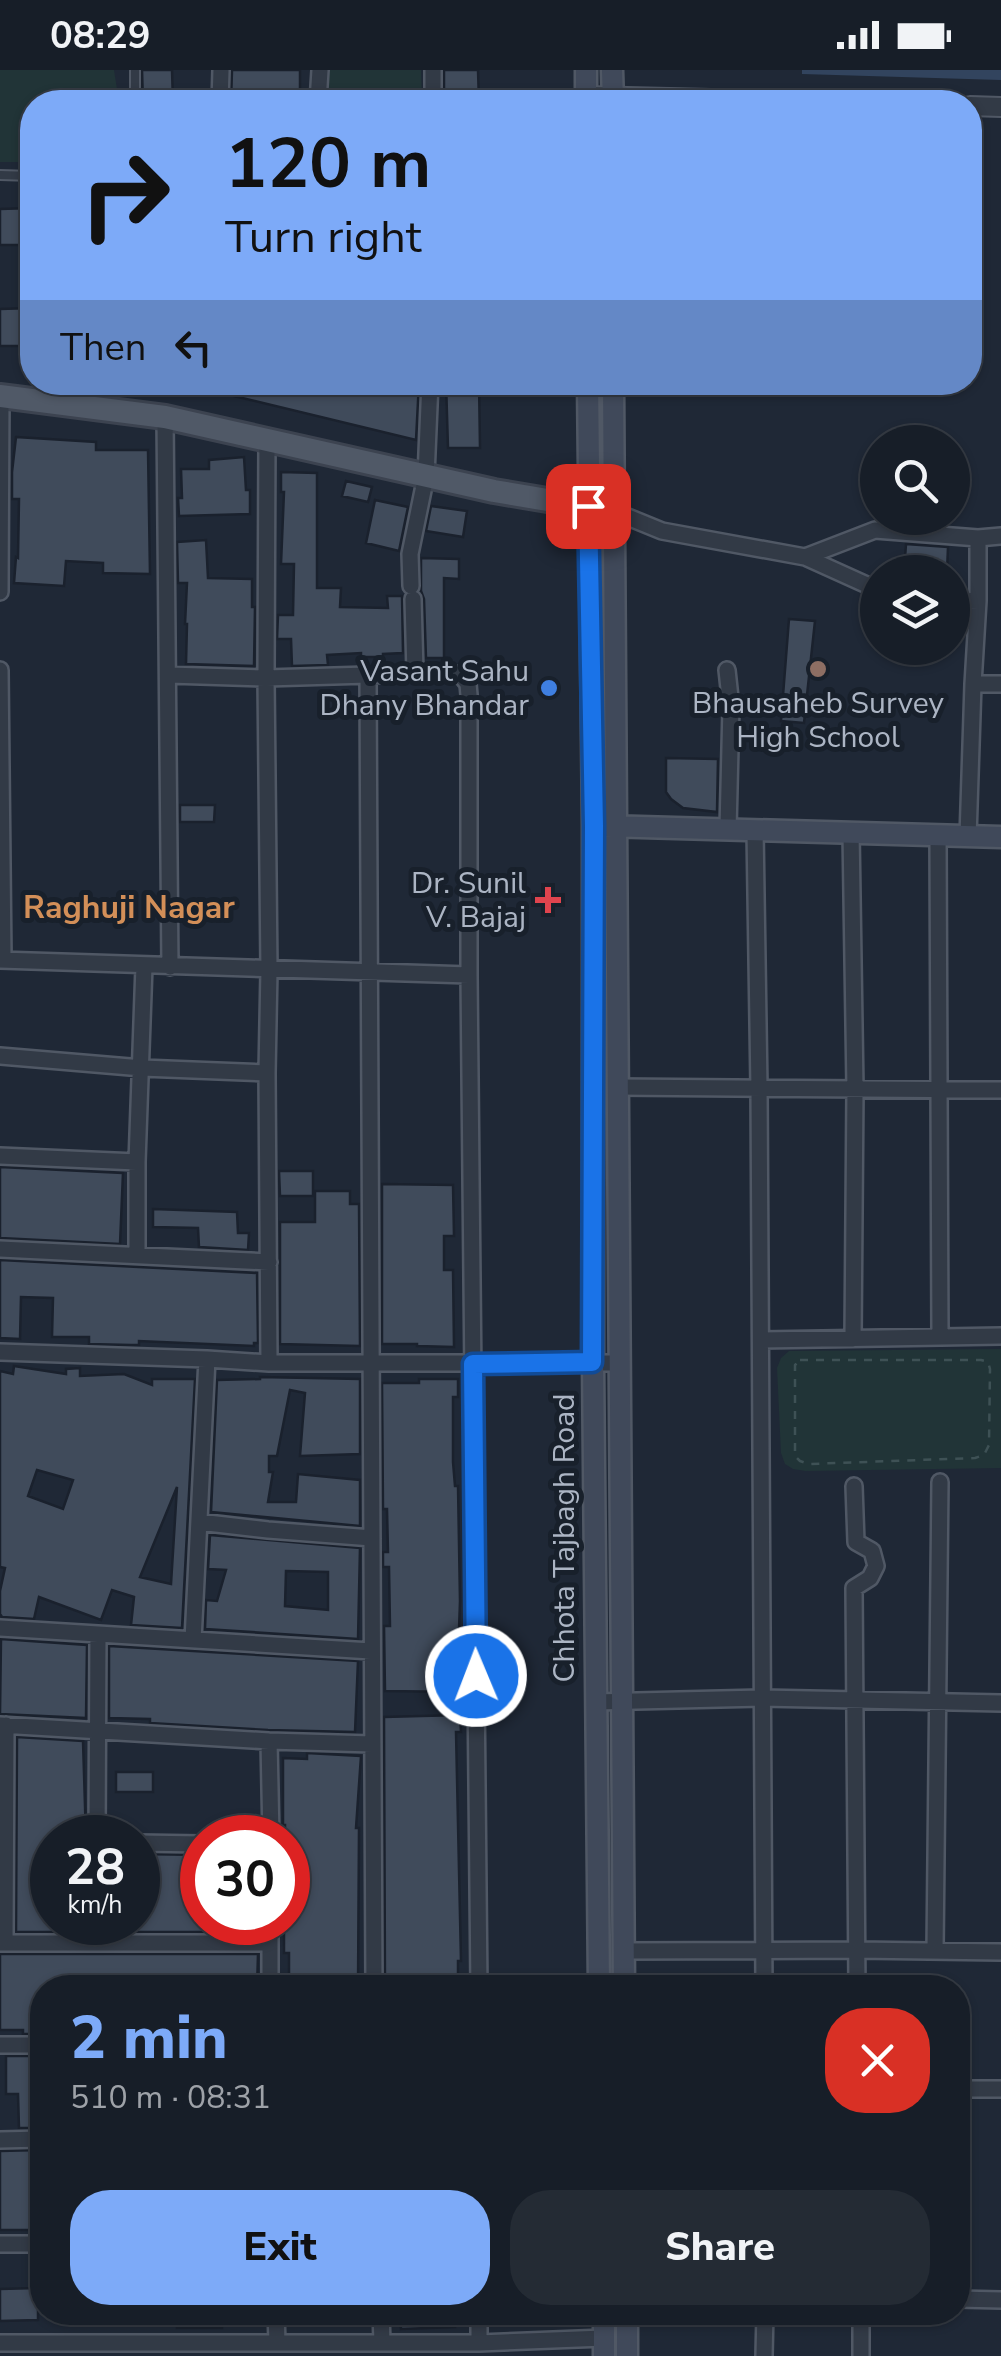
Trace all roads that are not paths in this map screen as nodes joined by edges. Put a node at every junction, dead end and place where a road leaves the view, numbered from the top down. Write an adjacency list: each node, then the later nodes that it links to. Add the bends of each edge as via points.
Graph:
1 (429, 395): 7 (street)
2 (588, 395): 8 (main road)
3 (613, 395): 9 (main road)
4 (0, 396): 5 (main road); 14 (street)
5 (166, 417): 6 (main road); 20 (street)
6 (267, 438): 7 (main road); 22 (street)
7 (426, 476): 8 (main road); 19 (street, via 410,554)
8 (588, 506): 9 (main road); 25 (main road, Chhota Tajbagh Road)
9 (613, 511): 12 (street, via 662,531); 26 (main road)
10 (1001, 536): 11 (street)
11 (978, 538): 12 (street, via 875,530); 16 (street)
12 (805, 557): 13 (street)
13 (860, 582)
14 (0, 592)
15 (970, 600): 16 (street)
16 (978, 600): 23 (street)
17 (0, 670): 33 (street)
18 (727, 670): 27 (street)
19 (415, 673): 21 (street); 38 (street, via 461,675 468,684)
20 (170, 674): 22 (street); 35 (street)
21 (368, 674): 22 (street); 37 (street)
22 (266, 678): 36 (street)
23 (972, 684): 24 (street); 31 (street)
24 (1001, 684)
25 (594, 826): 26 (main road); 58 (main road, Chhota Tajbagh Road)
26 (616, 826): 27 (main road); 42 (main road)
27 (728, 830): 28 (main road)
28 (755, 830): 29 (main road); 43 (street)
29 (850, 832): 30 (main road); 44 (street)
30 (938, 836): 31 (main road); 45 (street)
31 (968, 836): 32 (main road)
32 (1001, 838)
33 (2, 960): 34 (street)
34 (144, 966): 35 (street); 40 (street)
35 (170, 967): 36 (street)
36 (269, 970): 37 (street); 41 (street)
37 (369, 973): 38 (street); 60 (street)
38 (469, 975): 61 (street)
39 (0, 1056): 40 (street)
40 (142, 1068): 41 (street); 48 (street)
41 (267, 1073): 51 (street)
42 (617, 1087): 43 (street); 62 (main road)
43 (759, 1088): 44 (street); 55 (street)
44 (854, 1089): 45 (street); 54 (street)
45 (940, 1090): 46 (street); 53 (street)
46 (1001, 1090)
47 (0, 1156): 48 (street)
48 (137, 1162): 50 (street)
49 (0, 1249): 50 (street)
50 (137, 1256): 51 (street)
51 (269, 1262): 59 (street)
52 (1001, 1336): 53 (street)
53 (940, 1338): 54 (street)
54 (853, 1339): 55 (street)
55 (761, 1340): 71 (street)
56 (0, 1352): 57 (street)
57 (207, 1359): 59 (street); 65 (street)
58 (592, 1362): 61 (street); 62 (street); 73 (main road, Chhota Tajbagh Road)
59 (269, 1363): 60 (street)
60 (372, 1363): 61 (street); 66 (street)
61 (473, 1364): 93 (street)
62 (618, 1364): 74 (main road)
63 (940, 1482): 75 (street)
64 (854, 1486): 72 (street, via 856,1542 872,1551 876,1566 854,1588)
65 (198, 1522): 66 (street); 69 (street)
66 (372, 1538): 70 (street)
67 (0, 1628): 68 (street)
68 (98, 1634): 69 (street); 78 (street)
69 (193, 1640): 70 (street)
70 (371, 1650): 80 (street)
71 (762, 1698): 72 (street); 74 (street); 88 (street)
72 (854, 1699): 75 (street); 87 (street)
73 (595, 1702): 74 (street); 94 (main road, Chhota Tajbagh Road)
74 (622, 1702): 86 (main road)
75 (938, 1702): 76 (street); 89 (street)
76 (1001, 1703)
77 (3, 1725): 78 (street); 83 (street)
78 (99, 1730): 79 (street); 81 (street)
79 (269, 1741): 80 (street); 82 (street)
80 (372, 1744): 92 (street)
81 (97, 1815)
82 (270, 1815)
83 (3, 1943): 84 (street)
84 (30, 1943)
85 (270, 1945): 91 (street)
86 (624, 1950): 88 (street); 95 (main road)
87 (856, 1950): 88 (street); 89 (street); 97 (street)
88 (764, 1951): 96 (street)
89 (936, 1951): 90 (street)
90 (1001, 1952)
91 (270, 1975)
92 (374, 1975)
93 (479, 1975)
94 (599, 1975)
95 (624, 1975)
96 (764, 1975)
97 (857, 1975)
98 (0, 2045): 99 (street)
99 (30, 2046)
100 (970, 2089): 101 (street)
101 (1001, 2089)
102 (30, 2139): 103 (street)
103 (0, 2140)
104 (0, 2244): 105 (street)
105 (30, 2244)
106 (970, 2299): 107 (street)
107 (1001, 2300)
108 (276, 2325): 115 (street)
109 (381, 2325): 116 (street)
110 (480, 2325): 117 (street)
111 (627, 2325): 120 (main road)
112 (765, 2325): 121 (street)
113 (861, 2325): 122 (street)
114 (0, 2343): 119 (street)
115 (276, 2343): 116 (street); 119 (street)
116 (382, 2343): 117 (street)
117 (479, 2343): 118 (street)
118 (604, 2347)
119 (72, 2350)
120 (627, 2356)
121 (764, 2356)
122 (861, 2356)

